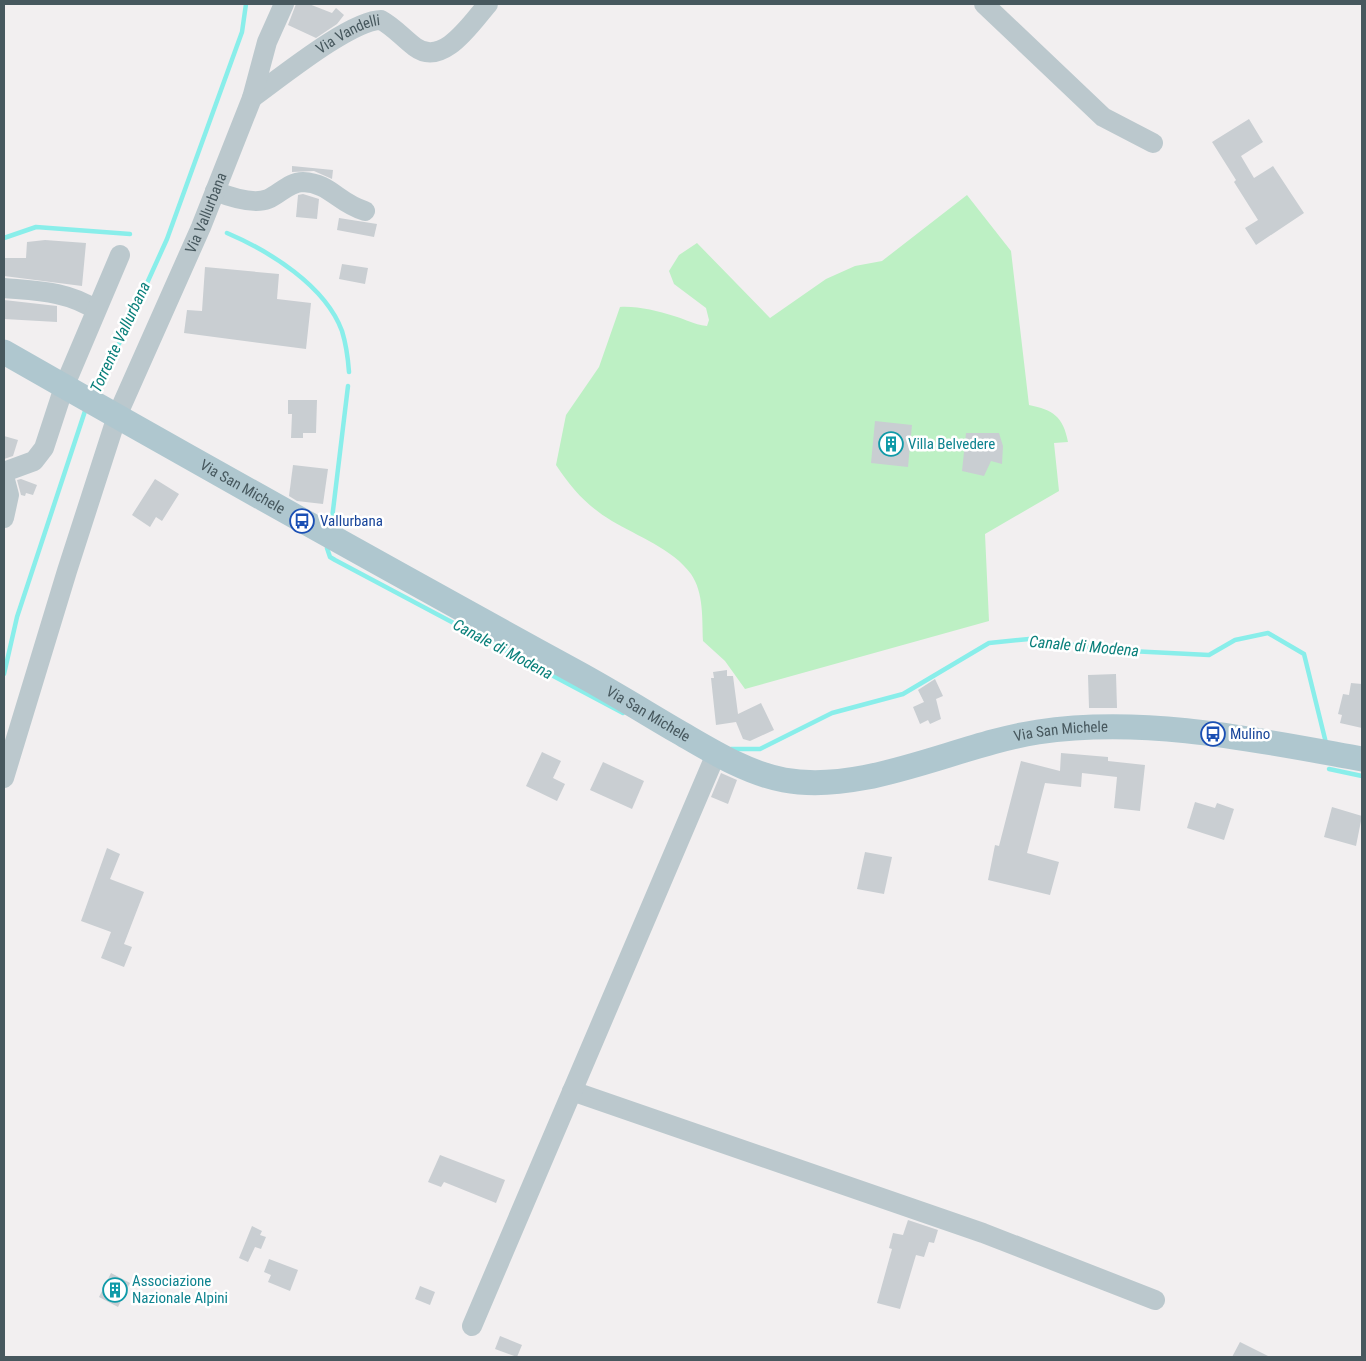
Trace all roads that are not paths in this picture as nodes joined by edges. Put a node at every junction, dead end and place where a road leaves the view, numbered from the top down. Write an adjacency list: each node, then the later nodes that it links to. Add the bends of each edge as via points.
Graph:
1 (284, 4): 4 (street, Via Vallurbana, via 267,42)
2 (488, 4): 4 (street, Via Vandelli, via 457,39 434,53 416,48 381,20 363,22)
3 (984, 4): 5 (street, via 1103,117)
4 (252, 98): 6 (street, Via Vallurbana)
5 (1152, 143)
6 (215, 191): 7 (street, via 231,197 263,201 294,183 321,184 344,203); 13 (street, Via Vallurbana)
7 (365, 212)
8 (120, 255): 10 (street)
9 (4, 288): 10 (street, via 60,294 81,300)
10 (96, 310): 12 (street)
11 (4, 352): 12 (main road, Via San Michele)
12 (70, 390): 13 (main road, Via San Michele); 14 (street, via 39,456)
13 (111, 413): 17 (main road, Via San Michele, via 603,687); 19 (street, Via Vallurbana)
14 (4, 472)
15 (4, 476): 16 (street, via 8,495)
16 (4, 518)
17 (716, 754): 18 (main road, Via San Michele, via 766,776 788,781 845,780 878,774 990,741 1041,731 1151,728 1213,734); 20 (street)
18 (1362, 759)
19 (4, 778)
20 (572, 1091): 21 (street, via 983,1233); 22 (street)
21 (1155, 1300)
22 (472, 1326)

